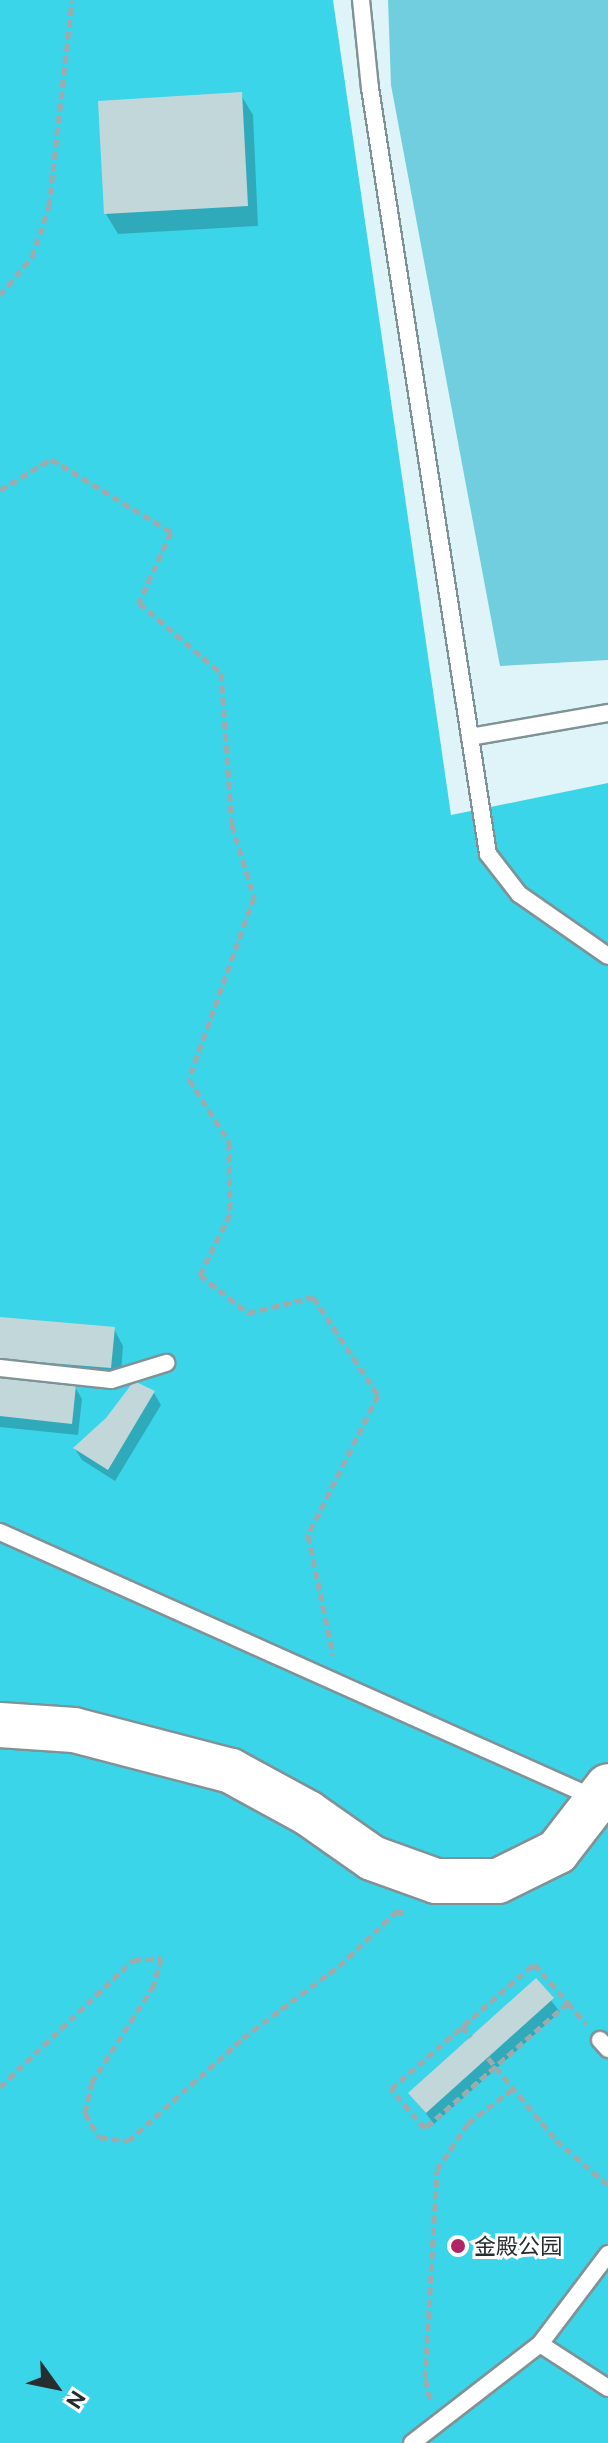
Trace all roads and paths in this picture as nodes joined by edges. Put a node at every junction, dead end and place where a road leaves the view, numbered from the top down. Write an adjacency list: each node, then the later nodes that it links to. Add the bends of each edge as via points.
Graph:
1 (72, 0): 3 (path, via 49,206 32,257)
2 (361, 0): 6 (lane)
3 (0, 295)
4 (0, 490): 11 (path, via 51,459 171,532 139,603 221,673 232,825 254,897 189,1079 229,1142 230,1214 200,1275 248,1313 313,1297 378,1395 308,1535)
5 (608, 713): 6 (lane)
6 (470, 737): 7 (lane, via 488,854 519,894)
7 (608, 956)
8 (166, 1363): 9 (lane, via 111,1380)
9 (0, 1368)
10 (0, 1532): 11 (lane)
11 (338, 1680): 13 (lane)
12 (0, 1725): 13 (street, via 74,1730 231,1771 308,1813 372,1858 436,1881 498,1881 557,1852)
13 (603, 1793)
14 (411, 1913): 21 (path, via 396,1912 339,1966 243,2038 128,2141 99,2137 85,2113 92,2082 154,1985 161,1958 133,1960)
15 (568, 2003): 16 (path, via 534,1964); 18 (path); 20 (path)
16 (462, 2026): 17 (path); 20 (path, via 391,2089 425,2128)
17 (471, 2037)
18 (604, 2044)
19 (488, 2058): 20 (path)
20 (495, 2066): 22 (path)
21 (0, 2087)
22 (513, 2089): 23 (path, via 556,2140); 27 (path, via 468,2123 437,2170 425,2378)
23 (608, 2185)
24 (608, 2254): 25 (lane)
25 (540, 2344): 26 (lane); 27 (lane)
26 (608, 2388)
27 (436, 2425): 28 (lane)
28 (412, 2443)

